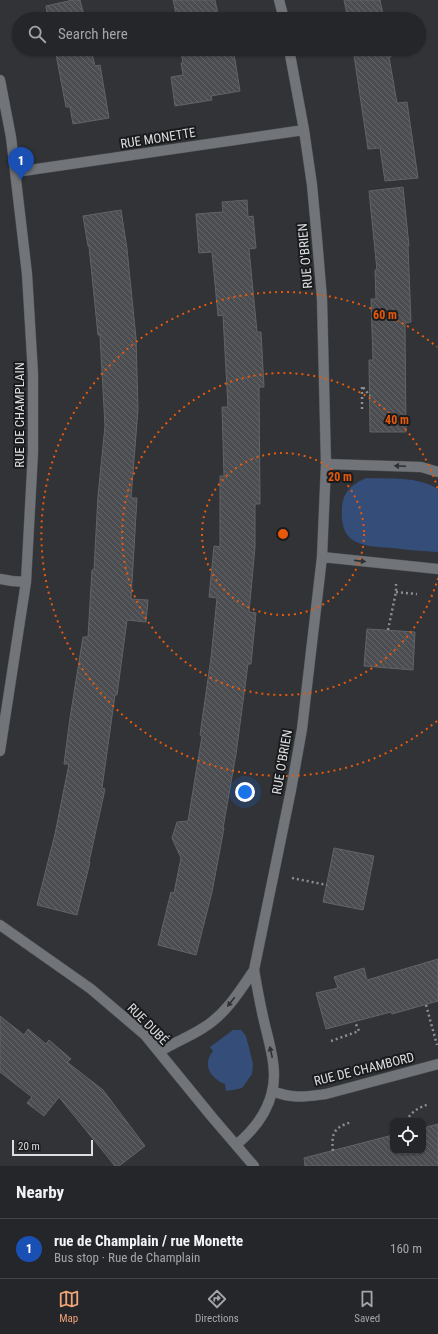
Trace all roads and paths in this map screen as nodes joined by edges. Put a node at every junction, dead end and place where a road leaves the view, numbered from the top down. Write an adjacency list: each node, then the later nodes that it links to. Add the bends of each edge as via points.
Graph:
1 (279, 0): 2 (street)
2 (282, 12)
3 (290, 56): 5 (street, RUE O'BRIEN)
4 (0, 80): 6 (street, RUE DE CHAMPLAIN)
5 (304, 130): 6 (street, RUE MONETTE); 9 (street, RUE O'BRIEN, via 313,193 322,299)
6 (16, 172): 15 (street, RUE DE CHAMPLAIN, via 28,274 33,374 32,478)
7 (370, 396): 8 (path, via 362,386)
8 (362, 410)
9 (326, 464): 10 (street, one-way to 9, via 421,467); 11 (street, RUE O'BRIEN)
10 (438, 472)
11 (322, 557): 12 (street, one-way to 12); 20 (street, RUE O'BRIEN, via 302,729)
12 (398, 565): 13 (street); 16 (path)
13 (438, 569)
14 (0, 579): 15 (street)
15 (26, 582): 19 (street, RUE DE CHAMPLAIN)
16 (396, 592): 17 (path); 18 (path)
17 (417, 594)
18 (388, 630)
19 (0, 751)
20 (273, 874): 21 (path); 23 (street, RUE O'BRIEN)
21 (327, 885)
22 (0, 926): 28 (street, RUE DUBÉ, via 91,989 145,1035)
23 (254, 970): 28 (street, RUE O'BRIEN, one-way to 28, via 217,1018); 30 (street, RUE O'BRIEN, one-way to 23, via 273,1061)
24 (426, 1005): 27 (path)
25 (356, 1022): 26 (path, via 359,1032)
26 (331, 1041)
27 (438, 1050)
28 (159, 1052): 34 (street, RUE DUBÉ)
29 (438, 1064): 30 (street, RUE DE CHAMBORD, via 326,1094 296,1097)
30 (272, 1091): 34 (street, RUE O'BRIEN, via 263,1115 246,1137)
31 (429, 1104): 32 (path, via 417,1109)
32 (408, 1118)
33 (352, 1122): 35 (path, via 338,1127 334,1133)
34 (236, 1145): 36 (street, RUE DUBÉ)
35 (333, 1151)
36 (254, 1166)

